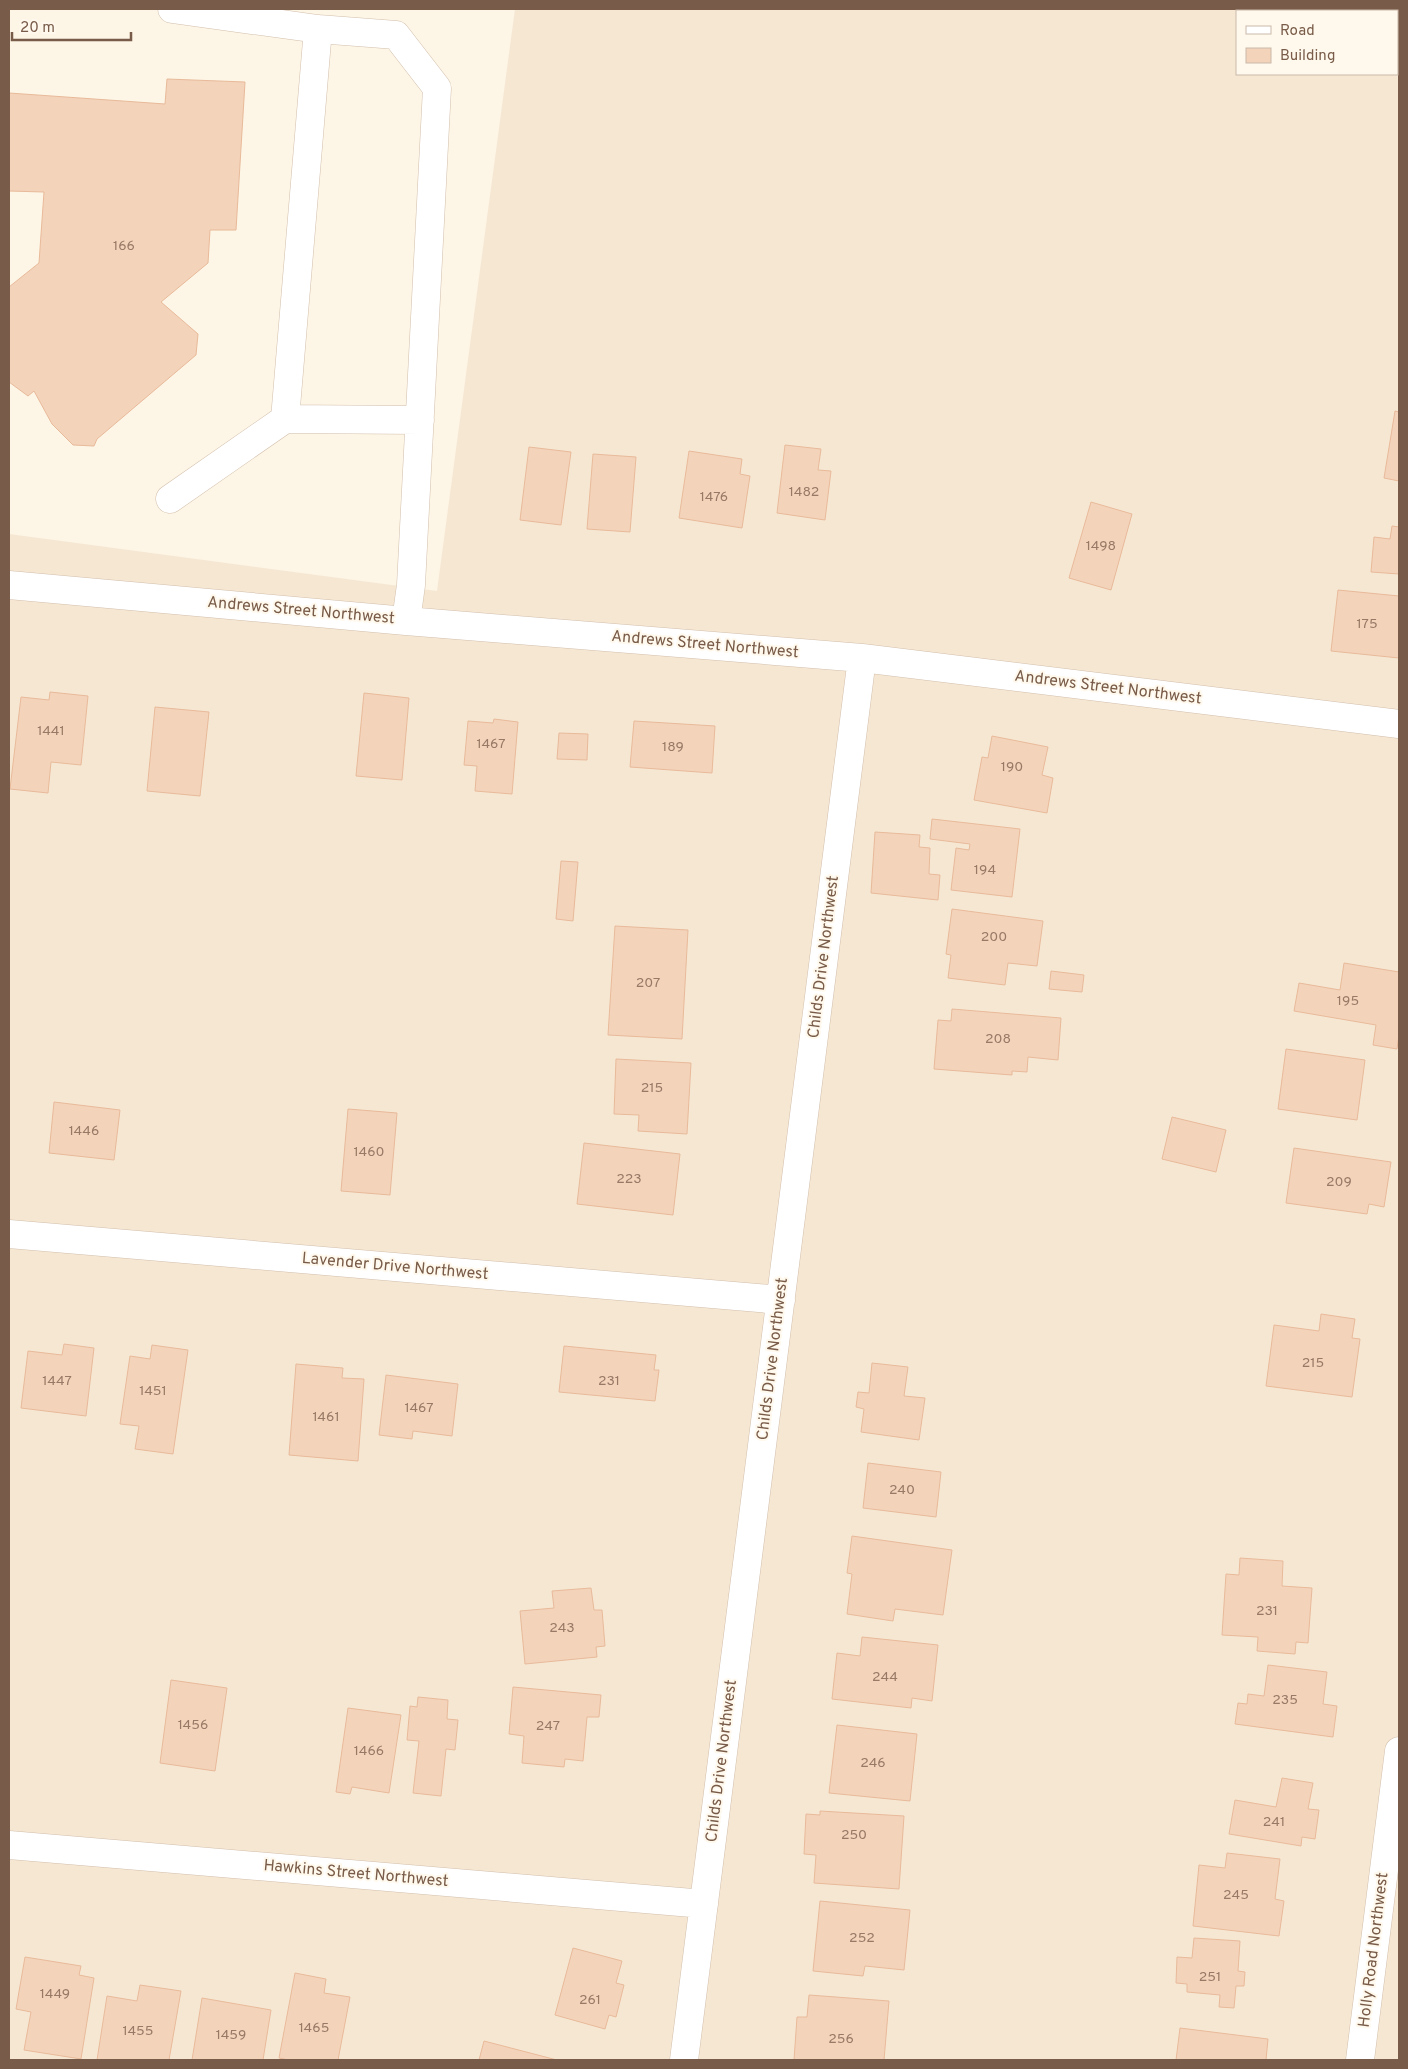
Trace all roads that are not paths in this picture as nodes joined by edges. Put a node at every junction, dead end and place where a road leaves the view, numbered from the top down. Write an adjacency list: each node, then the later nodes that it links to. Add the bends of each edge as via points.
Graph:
1 (172, 9): 2 (street)
2 (318, 29): 3 (street); 4 (street, via 396,35 437,88)
3 (285, 419): 4 (street); 5 (street)
4 (420, 420): 7 (street)
5 (170, 499)
6 (9, 585): 7 (street, Andrews Street Northwest)
7 (406, 621): 8 (street, Andrews Street Northwest)
8 (862, 658): 9 (street, Andrews Street Northwest); 11 (street, Childs Drive Northwest)
9 (1399, 724)
10 (9, 1234): 11 (street, Lavender Drive Northwest)
11 (781, 1300): 14 (street, Childs Drive Northwest)
12 (1399, 1751): 16 (street, Holly Road Northwest)
13 (9, 1845): 14 (street, Hawkins Street Northwest)
14 (704, 1904): 15 (street, Childs Drive Northwest)
15 (684, 2060)
16 (1360, 2060)

